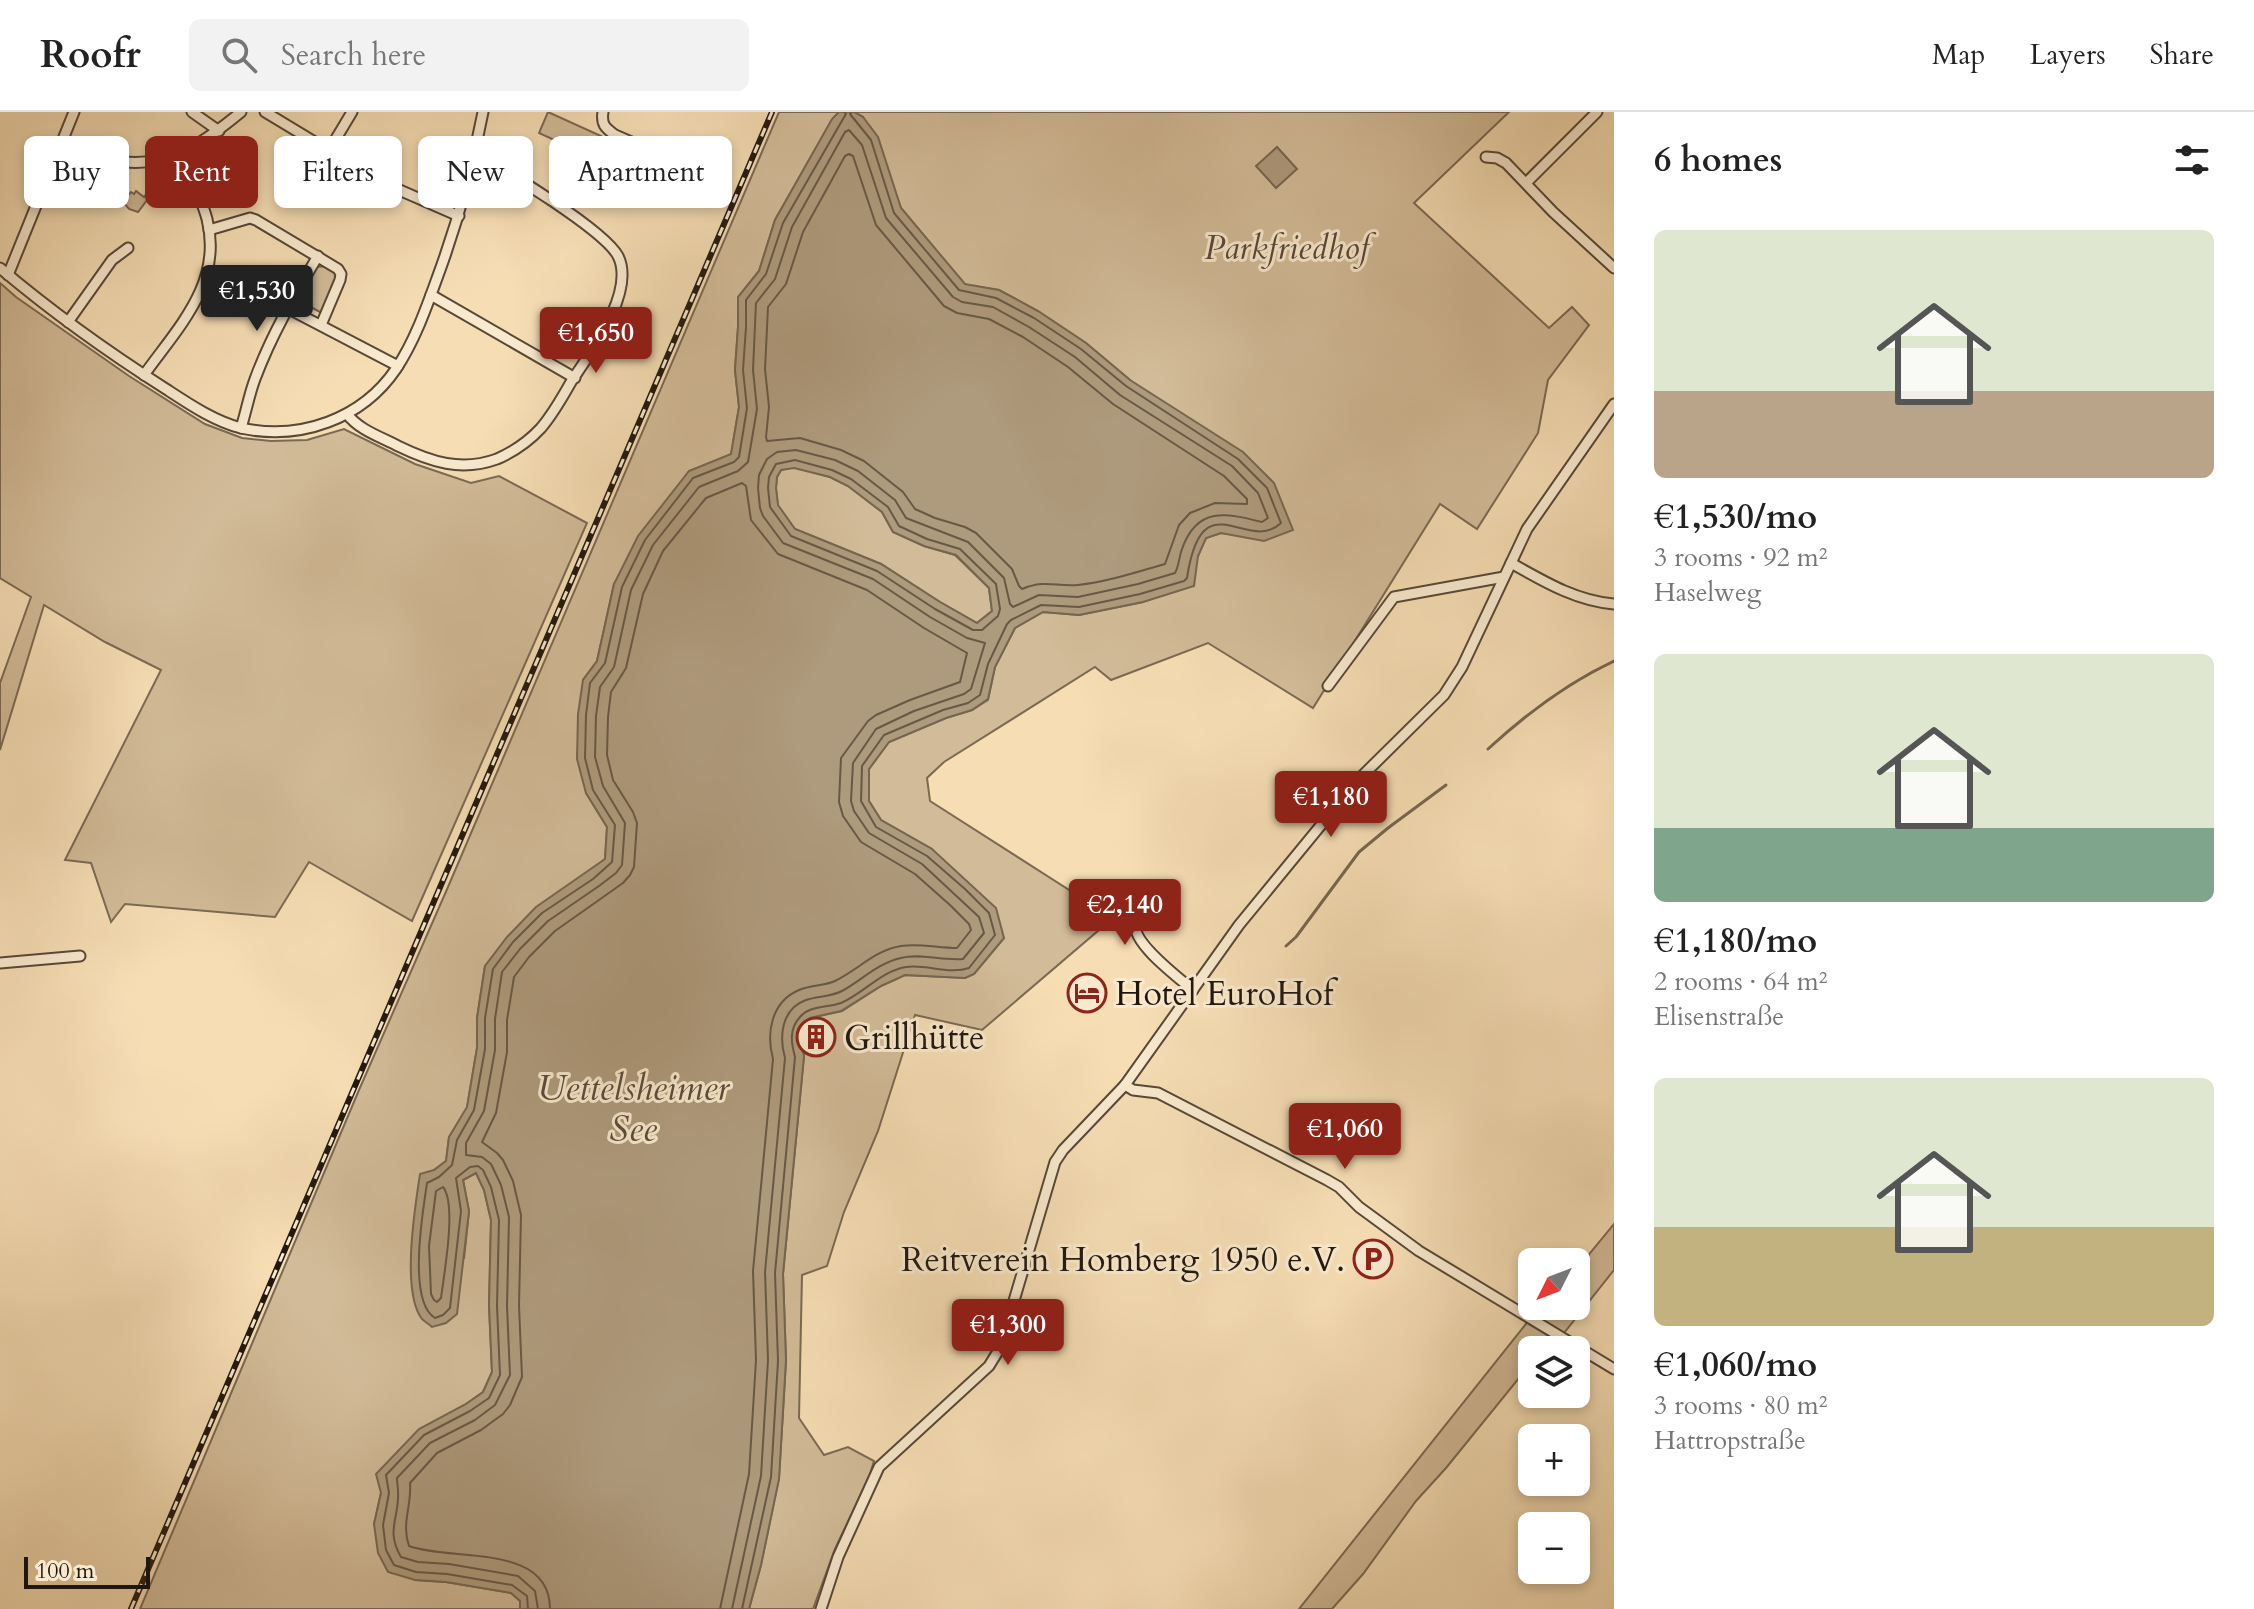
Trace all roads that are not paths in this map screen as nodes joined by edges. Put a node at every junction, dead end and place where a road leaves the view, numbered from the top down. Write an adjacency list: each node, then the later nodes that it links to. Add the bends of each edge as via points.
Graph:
1 (74, 112): 10 (street)
2 (192, 112): 9 (street)
3 (241, 112): 9 (street)
4 (265, 112): 12 (street)
5 (352, 112): 13 (street)
6 (483, 112): 14 (street)
7 (603, 112): 15 (street, via 601,121)
8 (1597, 112): 17 (street)
9 (219, 131): 11 (street)
10 (64, 136)
11 (212, 136)
12 (303, 136)
13 (338, 136)
14 (478, 136)
15 (617, 136)
16 (1486, 157): 17 (street, via 1506,163)
17 (1526, 183): 27 (street)
18 (533, 189): 35 (street, via 580,221 618,257 621,280 612,314)
19 (402, 191): 23 (street)
20 (32, 208): 28 (street)
21 (204, 208): 24 (street)
22 (461, 208): 23 (street)
23 (459, 216): 29 (street)
24 (209, 230): 26 (street, via 250,218); 34 (street, via 207,278 195,304)
25 (128, 248): 31 (street, via 112,260)
26 (318, 256): 30 (street); 32 (street, via 341,274)
27 (1614, 268)
28 (4, 271): 31 (street)
29 (431, 295): 33 (street); 35 (street)
30 (287, 308): 32 (street); 38 (street, via 254,382)
31 (68, 322): 34 (street)
32 (321, 325): 33 (street)
33 (398, 366): 37 (street)
34 (144, 375): 38 (street)
35 (575, 378): 37 (street, via 526,442 478,464 423,459 353,423)
36 (1614, 404): 39 (street, via 1538,511)
37 (347, 414): 38 (street, via 307,429)
38 (241, 428)
39 (1511, 563): 40 (street); 41 (street, via 1574,595)
40 (1504, 577): 42 (street, via 1394,597); 46 (street, via 1444,695 1358,780)
41 (1614, 604)
42 (1328, 686)
43 (1164, 891): 46 (street, via 1138,920 1137,934)
44 (80, 956): 45 (street)
45 (0, 963)
46 (1193, 990): 47 (street)
47 (1125, 1085): 48 (street, via 1158,1093 1327,1180 1419,1251); 49 (street, via 1055,1162 996,1357 879,1467)
48 (1614, 1369)
49 (821, 1609)

